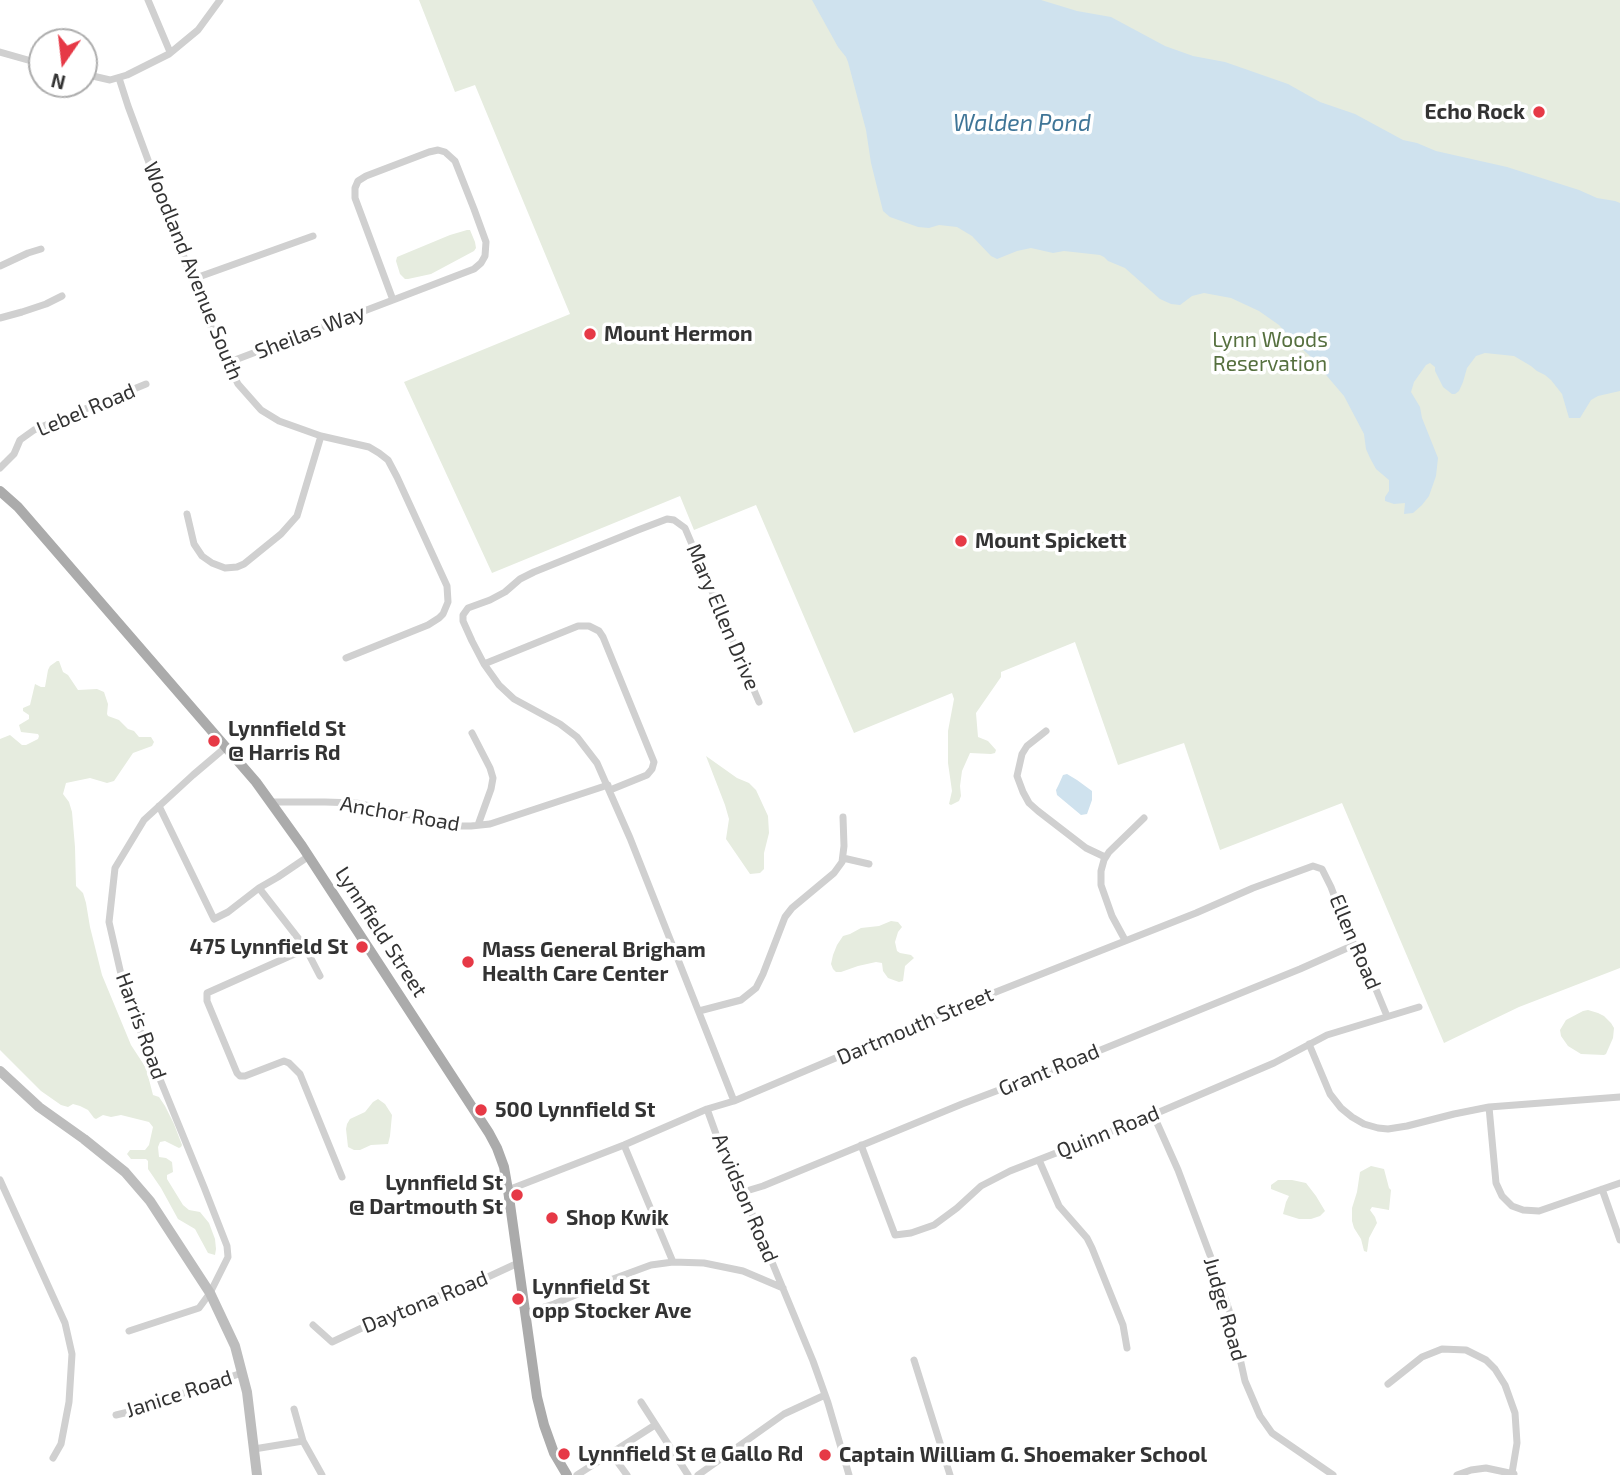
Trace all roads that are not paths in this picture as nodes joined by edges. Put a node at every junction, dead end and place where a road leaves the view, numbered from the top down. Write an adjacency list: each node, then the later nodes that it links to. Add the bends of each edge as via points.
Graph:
1 (148, 0): 4 (street)
2 (220, 0): 4 (street, via 198,30)
3 (0, 52): 5 (street)
4 (170, 52): 7 (street)
5 (28, 60)
6 (98, 78): 7 (street)
7 (119, 78): 11 (street, Woodland Avenue South)
8 (313, 236): 11 (street)
9 (41, 250): 10 (street)
10 (0, 266)
11 (193, 279): 15 (street, Woodland Avenue South)
12 (62, 296): 14 (street)
13 (393, 300): 13 (street, Sheilas Way, via 474,269 485,256 486,242 474,209 455,161 445,152 429,152 366,176 355,188); 15 (street, Sheilas Way)
14 (0, 318)
15 (227, 363): 17 (street, Woodland Avenue South, via 242,390 261,410)
16 (146, 384): 18 (street, Lebel Road, via 34,430 20,440)
17 (321, 436): 20 (street, via 297,516 244,564 225,568 202,556); 21 (street, Woodland Avenue South, via 374,450 391,464 449,597 445,610 428,625)
18 (0, 468)
19 (0, 491): 26 (main road, Lynnfield Street)
20 (187, 514)
21 (346, 658)
22 (484, 664): 23 (street, Mary Ellen Drive, via 463,621 468,608 505,592 534,572 667,519 685,528); 27 (street, via 514,699 577,737); 27 (street, Anchor Road, via 578,626 589,625 599,631 654,760 647,775)
23 (759, 702)
24 (1046, 731): 35 (street, via 1024,750 1017,771 1019,785 1038,811)
25 (472, 733): 32 (street, via 493,778)
26 (226, 747): 28 (main road, Lynnfield Street); 29 (street, Harris Road)
27 (609, 788): 32 (street, Anchor Road); 44 (street)
28 (271, 802): 32 (street, Anchor Road, via 356,803 461,826); 33 (main road, Lynnfield Street)
29 (159, 806): 38 (street, via 214,919); 66 (street, Harris Road, via 144,820 115,868 109,922 125,996 227,1246 226,1263)
30 (843, 817): 34 (street)
31 (1144, 818): 35 (street)
32 (478, 825)
33 (309, 856): 38 (street); 60 (main road, Lynnfield Street, via 489,1133)
34 (843, 858): 36 (street); 44 (street, via 834,873 785,917 756,988 741,1000)
35 (1105, 858): 39 (street, via 1101,885)
36 (869, 864)
37 (1322, 869): 39 (street, Dartmouth Street, via 1313,866 1294,872); 40 (street, Ellen Road)
38 (259, 888): 41 (street)
39 (1125, 940): 49 (street, Dartmouth Street)
40 (1354, 944): 45 (street, Ellen Road); 54 (street, Grant Road)
41 (304, 947): 42 (street); 56 (street, via 207,993 207,1001 240,1076 285,1061 300,1074)
42 (320, 976)
43 (1419, 1007): 45 (street, Quinn Road)
44 (699, 1011): 49 (street)
45 (1387, 1016): 46 (street, Quinn Road)
46 (1309, 1044): 50 (street, via 1330,1094 1364,1124 1388,1129); 52 (street, Quinn Road)
47 (0, 1071): 66 (street, via 125,1172 150,1201)
48 (1620, 1097): 50 (street)
49 (734, 1101): 51 (street, Dartmouth Street)
50 (1489, 1107): 59 (street, via 1496,1182 1512,1206 1539,1210)
51 (707, 1109): 53 (street, Dartmouth Street); 61 (street, Arvidson Road)
52 (1153, 1114): 55 (street, Quinn Road); 93 (street, Judge Road, via 1219,1279 1245,1381 1260,1416 1272,1433)
53 (624, 1145): 60 (street, Dartmouth Street); 63 (street)
54 (861, 1145): 55 (street, Quinn Road, via 895,1235 934,1225 981,1186); 61 (street, Grant Road)
55 (1040, 1160): 70 (street, via 1059,1206 1092,1248 1123,1325)
56 (342, 1177)
57 (0, 1180): 82 (street, via 65,1323 72,1354 67,1413)
58 (1620, 1183): 59 (street)
59 (1602, 1189): 62 (street)
60 (508, 1190): 64 (main road, Lynnfield Street)
61 (743, 1192): 65 (street, Arvidson Road)
62 (1620, 1240)
63 (673, 1262): 65 (street, via 743,1271); 67 (street, via 652,1265)
64 (518, 1263): 67 (main road, Lynnfield Street); 68 (street, Daytona Road, via 332,1342)
65 (783, 1288): 74 (street, Arvidson Road)
66 (210, 1293): 69 (street, via 199,1308); 72 (street, via 235,1346)
67 (525, 1313): 86 (main road, Lynnfield Street, via 544,1425)
68 (313, 1325)
69 (129, 1331)
70 (1127, 1348)
71 (914, 1360): 92 (street)
72 (242, 1373): 77 (street, Janice Road); 80 (street)
73 (1388, 1384): 83 (street, via 1422,1357 1442,1349 1466,1350 1486,1360 1505,1385 1515,1413)
74 (825, 1395): 90 (street, via 784,1414); 91 (street, Arvidson Road)
75 (640, 1402): 78 (street)
76 (294, 1409): 79 (street)
77 (116, 1415)
78 (655, 1425): 81 (street); 89 (street)
79 (303, 1441): 80 (street); 85 (street)
80 (254, 1449): 84 (street)
81 (611, 1453): 87 (street); 88 (street)
82 (53, 1458)
83 (1514, 1474): 94 (street, via 1486,1468)
84 (257, 1475)
85 (322, 1475)
86 (567, 1475)
87 (577, 1475)
88 (626, 1475)
89 (688, 1475)
90 (698, 1475)
91 (849, 1475)
92 (950, 1475)
93 (1333, 1475)
94 (1457, 1475)

